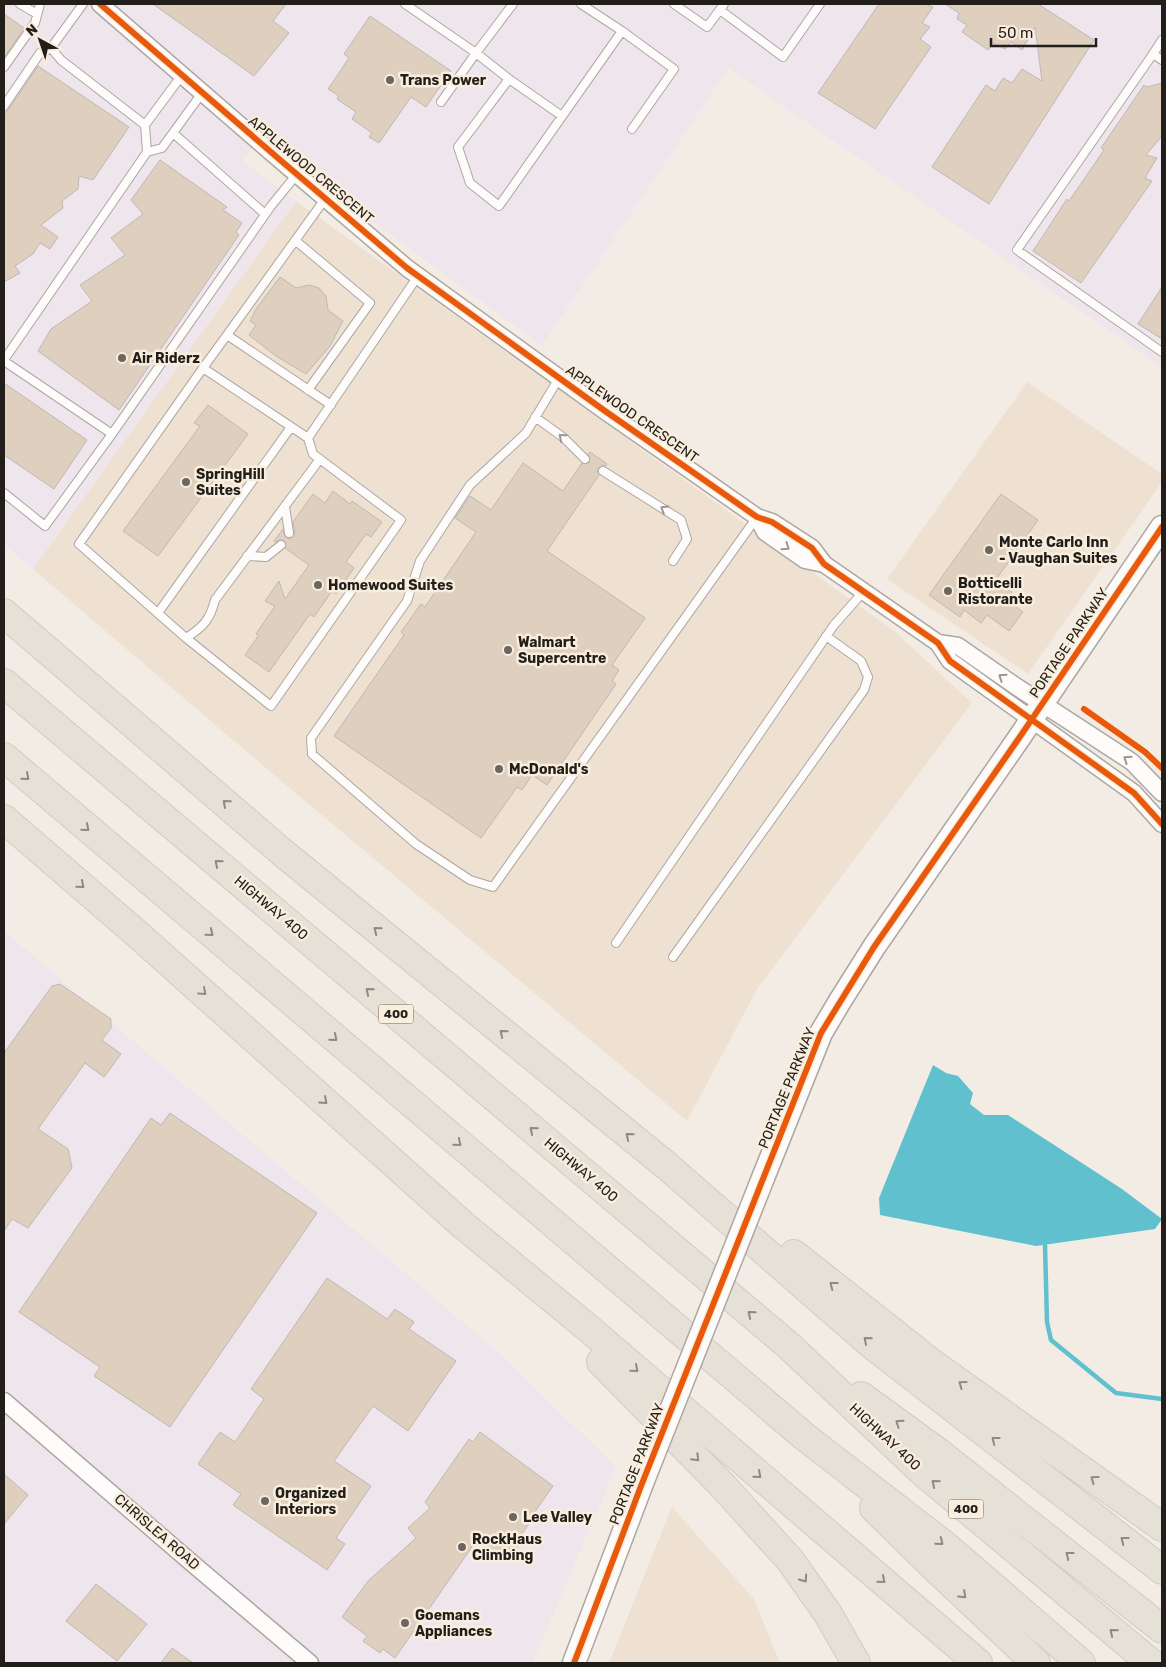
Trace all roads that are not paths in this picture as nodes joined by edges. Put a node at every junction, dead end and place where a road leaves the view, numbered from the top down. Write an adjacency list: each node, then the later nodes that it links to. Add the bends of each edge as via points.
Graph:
1 (20, 4): 11 (lane)
2 (40, 4): 11 (lane)
3 (83, 4): 14 (lane)
4 (100, 4): 19 (street, APPLEWOOD CRESCENT)
5 (405, 4): 15 (lane)
6 (514, 4): 15 (lane)
7 (580, 4): 12 (lane)
8 (674, 4): 10 (lane, via 707,27)
9 (820, 4): 10 (lane, via 783,57)
10 (722, 7)
11 (37, 14): 18 (lane, via 35,23)
12 (622, 31): 24 (lane); 26 (lane, via 674,69)
13 (1162, 40): 16 (lane)
14 (51, 48): 23 (lane, via 40,53); 25 (lane, via 61,60)
15 (476, 53): 20 (lane); 22 (lane)
16 (1153, 54): 17 (lane); 35 (lane, via 1017,250)
17 (1162, 60)
18 (4, 67)
19 (182, 75): 21 (street, APPLEWOOD CRESCENT); 25 (lane)
20 (509, 79): 24 (lane); 24 (lane, via 458,147 470,183 499,206)
21 (202, 92): 27 (lane); 29 (street, APPLEWOOD CRESCENT)
22 (441, 102)
23 (4, 106)
24 (562, 116)
25 (145, 125): 28 (lane)
26 (632, 129)
27 (173, 133): 28 (lane, via 162,148); 31 (lane)
28 (147, 152): 36 (lane)
29 (297, 174): 30 (street, APPLEWOOD CRESCENT); 31 (lane)
30 (325, 199): 32 (lane); 33 (street, APPLEWOOD CRESCENT)
31 (265, 214): 43 (lane)
32 (296, 241): 34 (lane); 39 (lane, via 370,303)
33 (418, 276): 38 (street, APPLEWOOD CRESCENT); 40 (lane)
34 (227, 335): 37 (lane); 39 (lane)
35 (1162, 352)
36 (4, 360): 43 (lane)
37 (203, 368): 42 (lane); 58 (lane, via 79,544)
38 (559, 378): 41 (lane); 50 (street, APPLEWOOD CRESCENT)
39 (308, 390): 40 (lane)
40 (331, 405): 44 (lane)
41 (535, 417): 45 (lane, one-way to 41, via 564,438); 50 (lane, via 526,434 470,485 420,561 407,601 311,738 312,754 416,844 470,880 494,887)
42 (291, 427): 44 (lane); 58 (lane)
43 (112, 434): 48 (lane, via 45,526)
44 (308, 438): 46 (lane, via 313,454)
45 (584, 459)
46 (320, 460): 49 (lane); 60 (lane, via 401,520 271,706)
47 (602, 470): 55 (lane, one-way to 47, via 687,539 681,520)
48 (4, 493)
49 (285, 506): 52 (lane); 54 (lane)
50 (757, 516): 56 (street, APPLEWOOD CRESCENT, via 812,548 824,564)
51 (1162, 527): 62 (street, PORTAGE PARKWAY)
52 (289, 533)
53 (281, 545): 54 (lane, via 266,557)
54 (247, 556): 60 (lane, via 215,600 211,614 200,629)
55 (673, 562)
56 (864, 591): 59 (lane); 62 (street, APPLEWOOD CRESCENT, via 938,643 958,646)
57 (4, 613): 69 (highway, one-way to 57, via 291,859)
58 (158, 613): 60 (lane)
59 (826, 636): 67 (lane); 68 (lane, via 862,661 868,677 864,690)
60 (186, 638)
61 (4, 684): 71 (highway, HIGHWAY 400 / 400, one-way to 61)
62 (1038, 711): 64 (street, APPLEWOOD CRESCENT, one-way to 62, via 1132,762); 66 (street, APPLEWOOD CRESCENT, via 1134,793); 78 (street, PORTAGE PARKWAY, bridge, via 874,946 822,1033)
63 (4, 757): 73 (highway, one-way to 73)
64 (1162, 793)
65 (4, 819): 70 (highway, one-way to 70)
66 (1162, 824)
67 (616, 943)
68 (673, 957)
69 (667, 1166): 74 (highway, one-way to 69, via 933,1364 780,1243); 75 (highway, one-way to 69, via 872,1345)
70 (464, 1225): 79 (highway, one-way to 79, via 627,1387 790,1560 828,1614); 80 (highway, one-way to 80)
71 (788, 1345): 76 (highway, one-way to 71, via 938,1452); 83 (highway, HIGHWAY 400 / 400, one-way to 71, via 925,1474)
72 (4, 1401): 77 (street, CHRISLEA ROAD)
73 (805, 1437): 81 (highway, one-way to 81, via 916,1550); 82 (highway, one-way to 82, via 947,1547)
74 (1162, 1527)
75 (1162, 1570)
76 (1162, 1628)
77 (310, 1663)
78 (574, 1663)
79 (856, 1663)
80 (978, 1663)
81 (1036, 1663)
82 (1081, 1663)
83 (1151, 1663)

